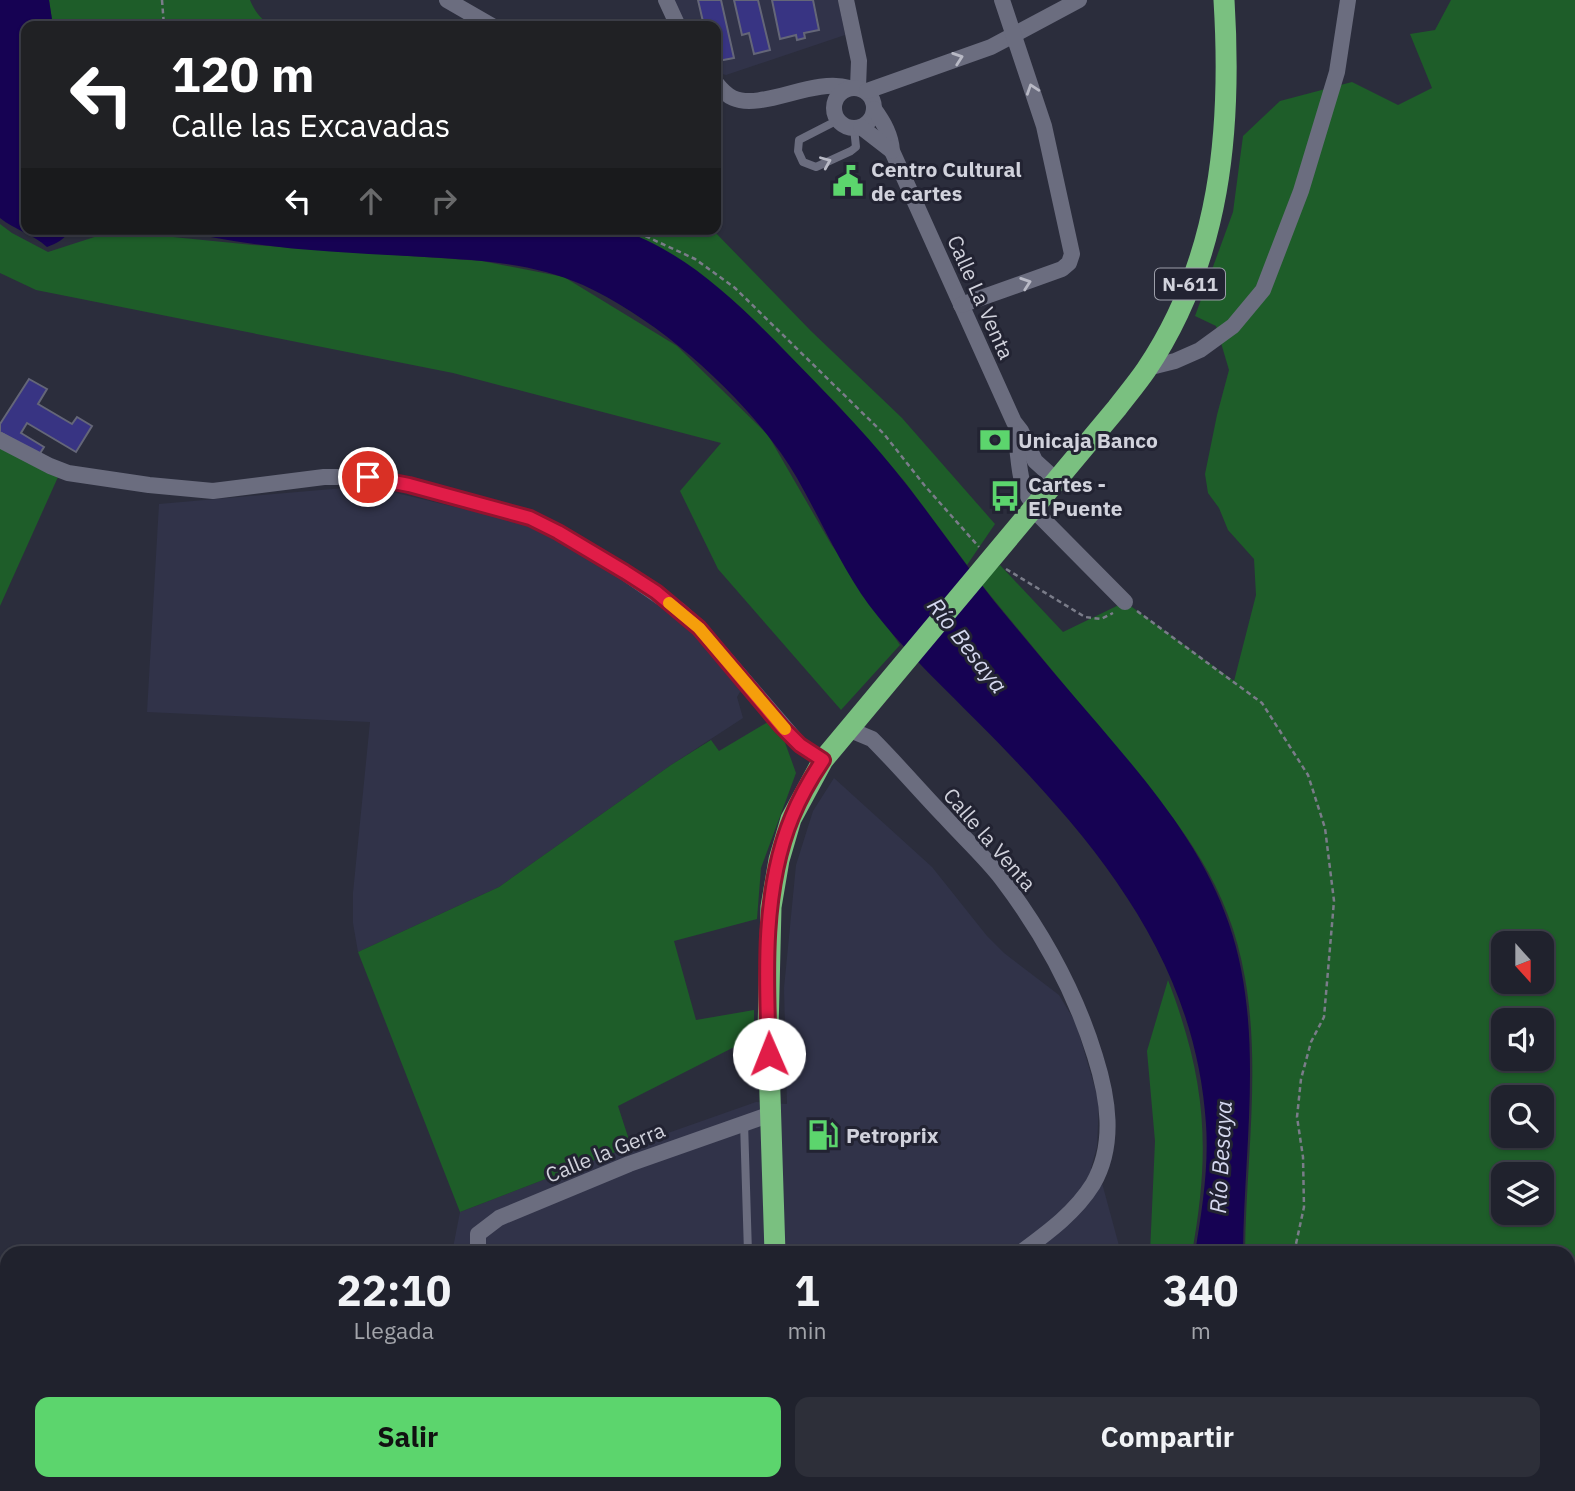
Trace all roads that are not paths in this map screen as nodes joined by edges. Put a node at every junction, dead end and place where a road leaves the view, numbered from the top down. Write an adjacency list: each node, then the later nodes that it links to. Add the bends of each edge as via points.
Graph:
1 (447, 0): 8 (street)
2 (666, 0): 9 (street)
3 (846, 0): 13 (street, via 859,61)
4 (1002, 0): 10 (street)
5 (1079, 0): 10 (street)
6 (1224, 0): 20 (highway, N-611, via 1227,97 1218,189 1184,299)
7 (1348, 0): 20 (street, via 1337,72 1301,191 1263,290 1233,326 1200,350)
8 (483, 21)
9 (676, 21)
10 (1015, 35): 13 (street, one-way to 10, via 900,79); 19 (street, one-way to 10, via 1055,273 1067,266 1072,256 1044,126)
11 (721, 87): 12 (street, via 732,97 747,100)
12 (816, 87): 13 (street); 14 (street)
13 (858, 89): 14 (street, via 839,94); 15 (street, via 873,101)
14 (835, 101): 16 (street)
15 (874, 109): 17 (street, via 869,122); 18 (street, Calle La Venta, via 888,132)
16 (838, 120): 17 (street); 17 (lane, one-way to 17, via 799,140 803,162 814,167 851,151 856,147)
17 (858, 127): 18 (street, Calle La Venta)
18 (892, 151): 19 (street, Calle La Venta)
19 (961, 305): 21 (street, Calle La Venta)
20 (1147, 368): 23 (highway, N-611)
21 (1014, 422): 23 (street, Calle La Venta, via 1035,461); 24 (street, Calle La Venta)
22 (0, 440): 27 (street, via 68,473 214,491 324,477 368,477 536,520 679,610 782,727)
23 (1056, 480): 24 (highway, N-611)
24 (1030, 510): 25 (street); 26 (highway, N-611)
25 (1125, 603)
26 (855, 721): 27 (highway, N-611); 33 (street, Calle la Venta, via 1001,877 1040,933 1084,1019 1104,1084 1108,1122 1104,1156 1093,1184 1064,1220)
27 (823, 760): 28 (highway, N-611, via 791,819 773,895 768,1000)
28 (771, 1114): 29 (street, Calle la Gerra); 32 (highway, N-611)
29 (744, 1122): 30 (street, Calle la Gerra, via 499,1218 478,1234); 31 (lane)
30 (478, 1246)
31 (748, 1246)
32 (775, 1246)
33 (1029, 1246)

